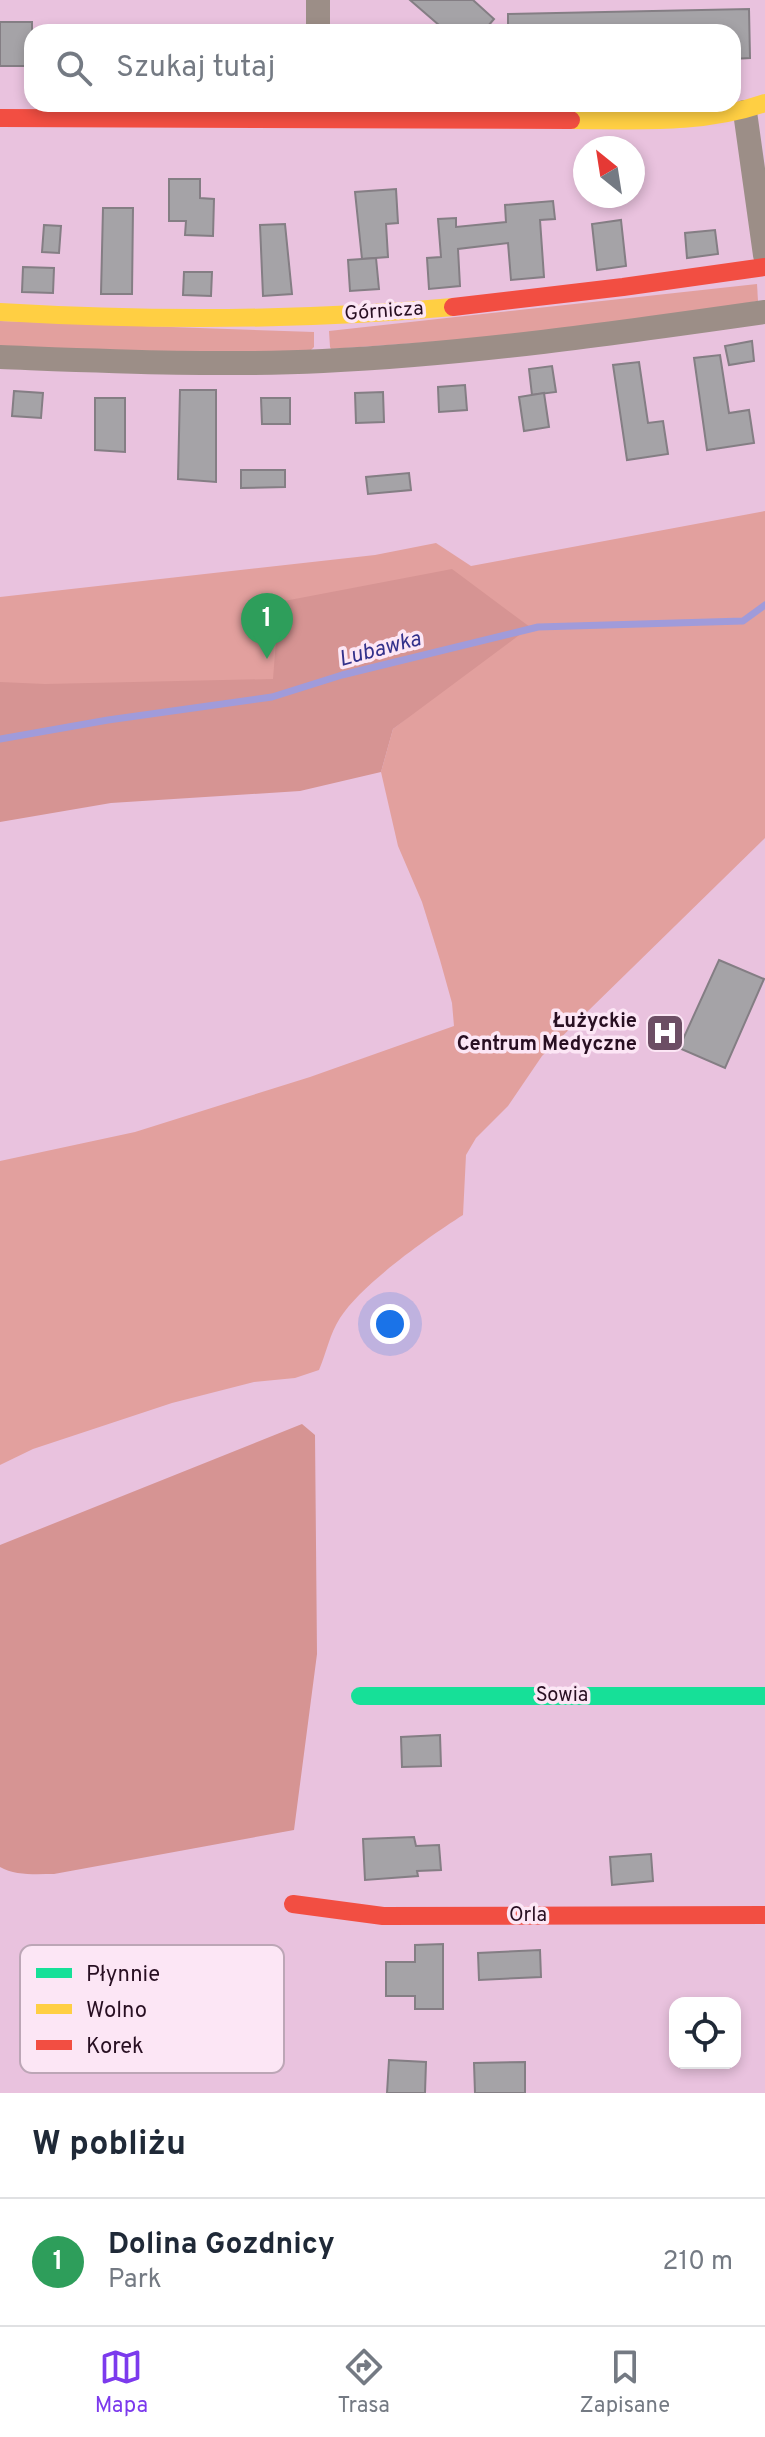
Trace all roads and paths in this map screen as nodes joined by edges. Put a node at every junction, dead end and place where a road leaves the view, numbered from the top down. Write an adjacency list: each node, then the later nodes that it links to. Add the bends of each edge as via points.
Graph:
1 (318, 0): 2 (street)
2 (318, 24)
3 (755, 108): 8 (street)
4 (273, 112): 7 (street)
5 (358, 112): 6 (street, via 675,120)
6 (736, 112)
7 (0, 118)
8 (765, 255)
9 (765, 267): 12 (street, Górnicza, via 592,293)
10 (0, 312): 12 (street, Górnicza, via 193,320)
11 (765, 312): 14 (street, via 515,347)
12 (322, 316): 14 (street)
13 (0, 357): 14 (street)
14 (324, 361)
15 (360, 1696): 16 (street, Sowia)
16 (765, 1696)
17 (293, 1904): 18 (street, Orla, via 383,1916)
18 (765, 1915)

